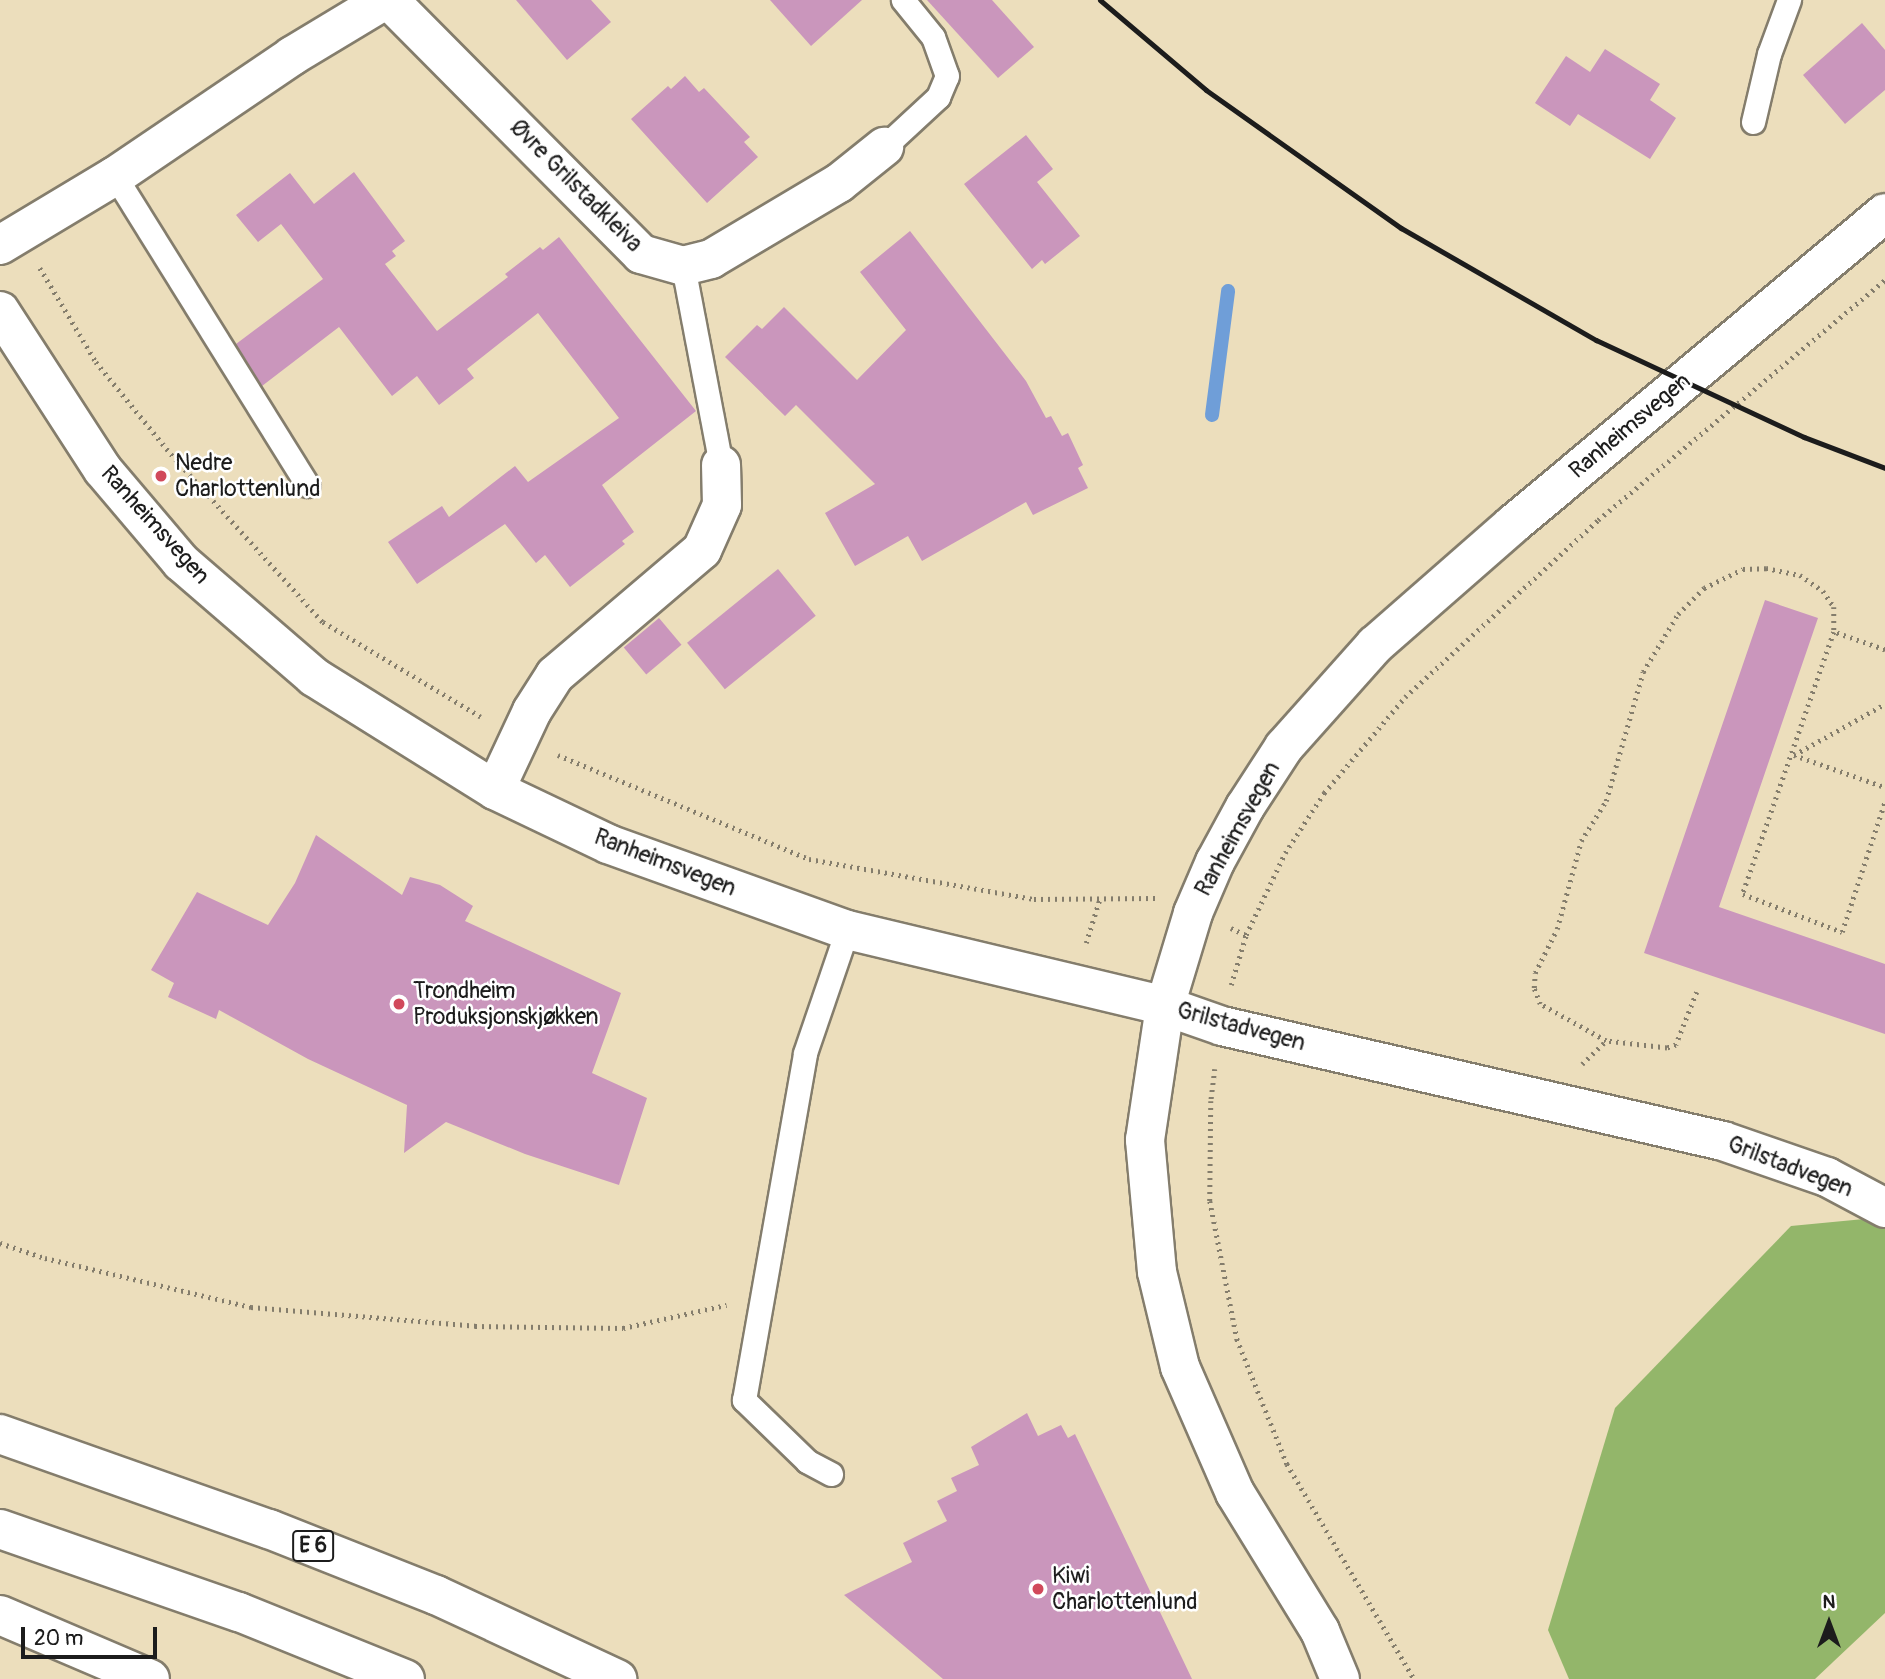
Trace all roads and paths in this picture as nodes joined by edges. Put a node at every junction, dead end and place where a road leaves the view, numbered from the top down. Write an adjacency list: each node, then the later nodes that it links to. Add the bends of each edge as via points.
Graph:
1 (387, 0): 6 (main road, Øvre Grilstadkleiva, via 292,56); 9 (main road, Øvre Grilstadkleiva, via 641,254)
2 (903, 0): 5 (lane, Øvre Grilstadkleiva, via 933,37 947,76 937,97)
3 (1789, 0): 4 (lane, via 1769,54)
4 (1753, 122)
5 (884, 147): 9 (main road, Øvre Grilstadkleiva, via 839,183 742,242 711,259)
6 (115, 176): 8 (main road, Øvre Grilstadkleiva); 13 (lane)
7 (1885, 213): 23 (main road, Ranheimsvegen, via 1512,526 1375,645 1328,694 1284,747 1215,862)
8 (0, 245)
9 (683, 265): 12 (lane)
10 (1885, 280): 24 (path, via 1598,520 1405,697 1324,793 1285,853 1246,935)
11 (0, 311): 19 (main road, Ranheimsvegen, via 103,470 181,562 314,677)
12 (721, 465): 19 (main road, via 722,505 702,551 555,676 532,711)
13 (307, 485)
14 (1834, 632): 15 (path); 17 (path); 22 (path, via 1834,607 1808,580 1766,568 1743,569 1704,588 1678,614 1643,673 1606,800 1581,841 1557,929 1535,972 1535,988 1540,1004 1606,1041 1667,1048 1676,1045)
15 (1885, 650)
16 (1885, 704): 17 (path)
17 (1793, 755): 18 (path); 20 (path, via 1743,894 1842,932)
18 (1885, 787)
19 (495, 790): 21 (main road, Ranheimsvegen, via 608,845)
20 (1885, 801)
21 (847, 930): 23 (main road, Ranheimsvegen); 27 (lane, via 804,1053)
22 (1697, 992)
23 (1165, 1006): 24 (main road, Grilstadvegen); 35 (main road, Grilstadvegen, via 1145,1140 1157,1272 1180,1367 1235,1493 1320,1631)
24 (1222, 1026): 25 (main road, Grilstadvegen, via 1723,1141 1827,1177); 36 (path, via 1211,1101 1210,1201 1237,1339 1287,1464)
25 (1885, 1208)
26 (0, 1243): 27 (path, via 251,1307 475,1326 623,1328)
27 (763, 1296): 29 (lane, via 744,1400 807,1461)
28 (0, 1434): 34 (main road, E 6, via 282,1534 436,1595)
29 (831, 1474)
30 (0, 1529): 33 (main road, via 239,1612)
31 (0, 1615): 32 (main road)
32 (150, 1679)
33 (405, 1679)
34 (617, 1679)
35 (1340, 1679)
36 (1414, 1679)

